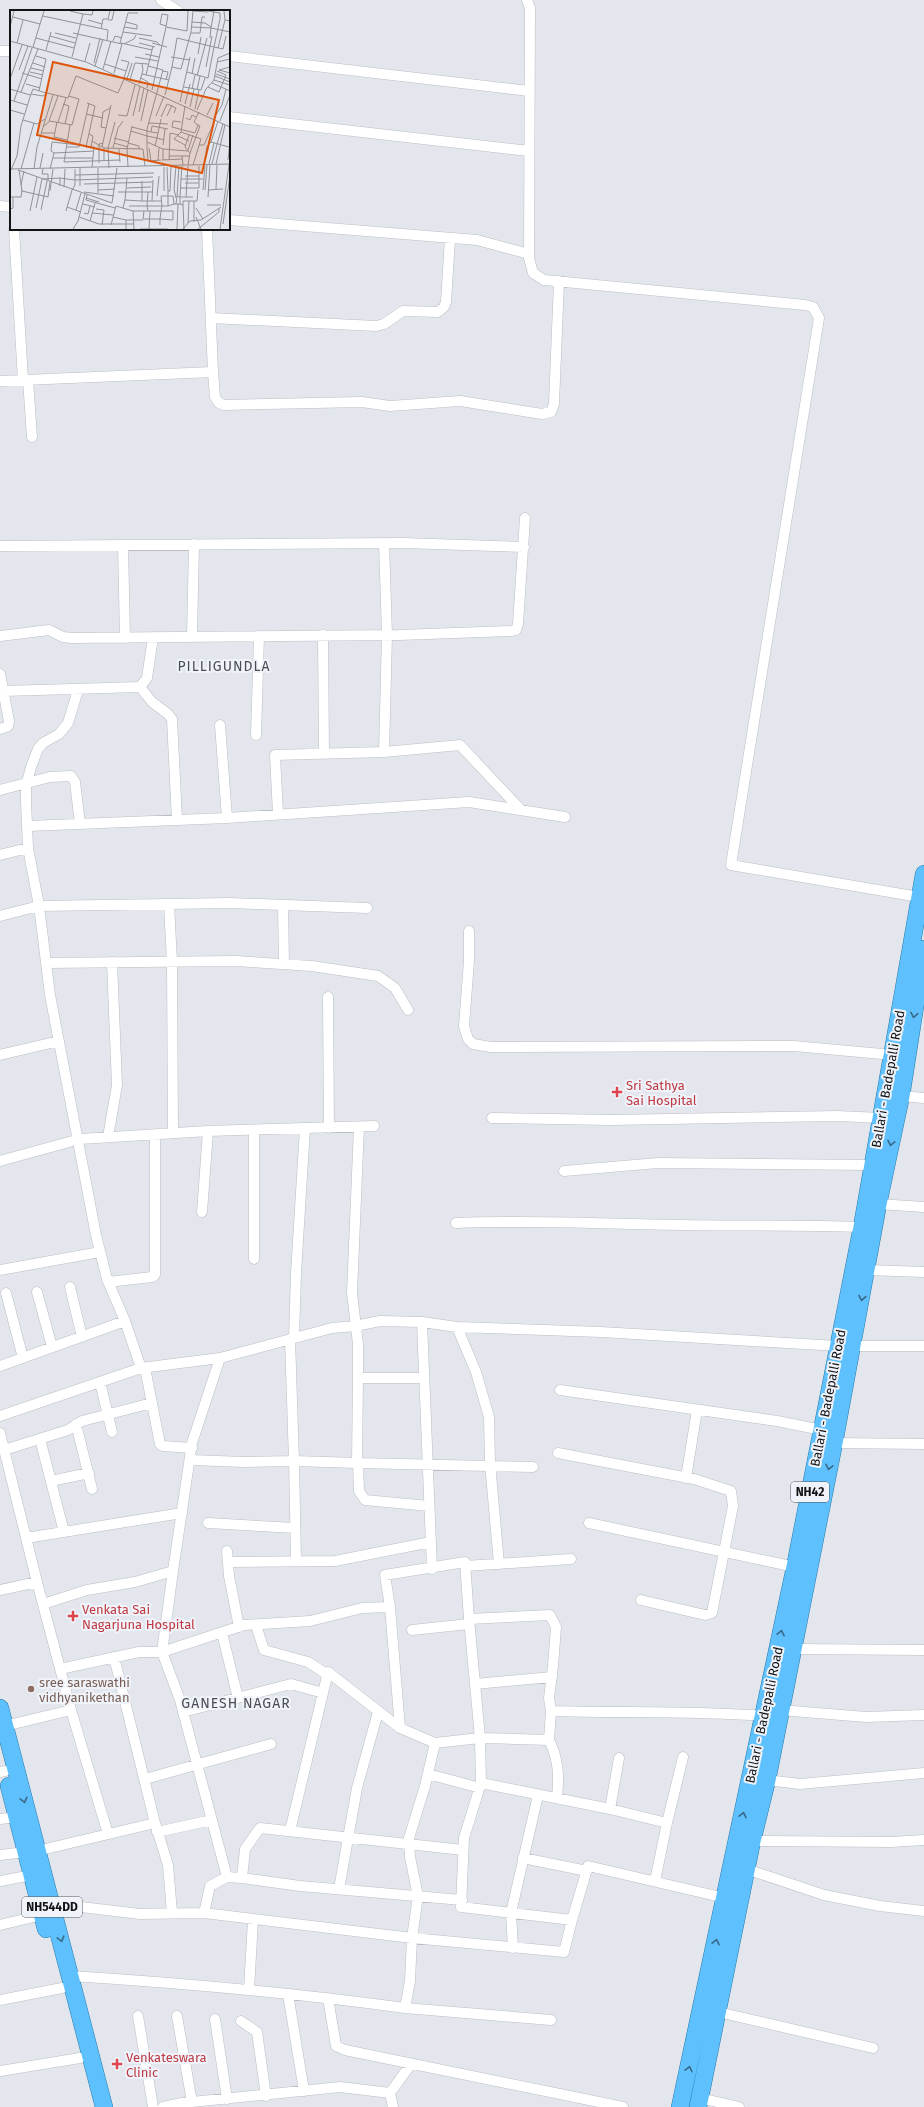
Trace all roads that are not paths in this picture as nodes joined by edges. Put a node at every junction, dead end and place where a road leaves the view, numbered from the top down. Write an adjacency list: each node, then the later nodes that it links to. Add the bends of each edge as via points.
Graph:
1 (161, 0): 3 (street)
2 (527, 0): 5 (street, via 530,8)
3 (176, 10)
4 (230, 56): 5 (street)
5 (529, 91): 7 (street)
6 (230, 117): 7 (street)
7 (529, 151): 14 (street)
8 (0, 206): 9 (street)
9 (10, 207)
10 (230, 220): 13 (street)
11 (14, 230): 18 (street)
12 (207, 230): 16 (street)
13 (450, 238): 14 (street, via 484,241); 16 (street, via 446,302 438,312 403,311 388,322 376,326)
14 (529, 254): 15 (street, via 533,273 544,280)
15 (559, 282): 17 (street, via 554,404 551,412 542,414 460,402 390,406 362,402 224,405 215,397); 55 (street, via 805,305 813,307 817,312 819,326 731,865)
16 (211, 318): 17 (street)
17 (213, 372): 18 (street)
18 (26, 380): 19 (street); 20 (street)
19 (0, 381)
20 (32, 437)
21 (526, 518): 26 (street)
22 (384, 543): 23 (street); 26 (street); 28 (street)
23 (194, 544): 24 (street); 32 (street)
24 (123, 545): 25 (street); 33 (street)
25 (0, 546)
26 (524, 548): 28 (street, via 516,630)
27 (323, 635): 28 (street); 30 (street); 42 (street)
28 (387, 635): 41 (street)
29 (0, 636): 33 (street, via 49,630 66,638)
30 (259, 636): 32 (street); 40 (street)
31 (153, 637): 32 (street); 33 (street); 35 (street, via 147,678)
32 (192, 637)
33 (125, 638)
34 (0, 674): 37 (street)
35 (140, 687): 36 (street); 49 (street, via 152,702 172,719)
36 (78, 690): 37 (street); 43 (street, via 68,723 59,734 38,749)
37 (4, 691): 39 (street, via 9,721 8,726)
38 (220, 725): 48 (street)
39 (0, 729)
40 (256, 736)
41 (384, 752): 42 (street); 45 (street, via 460,745)
42 (324, 754): 46 (street, via 275,755)
43 (27, 782): 44 (street); 50 (street, via 55,776 73,778); 51 (street)
44 (0, 790)
45 (521, 810): 46 (street, via 469,802); 47 (street)
46 (278, 814): 48 (street)
47 (565, 816)
48 (227, 818): 49 (street)
49 (177, 820): 50 (street)
50 (80, 824): 51 (street)
51 (28, 826): 52 (street)
52 (28, 848): 53 (street); 58 (street)
53 (0, 855)
54 (924, 874): 55 (highway, Ballari - Badepalli Road / NH42)
55 (919, 897): 72 (highway, Ballari - Badepalli Road / NH42)
56 (169, 904): 57 (street); 58 (street); 64 (street)
57 (283, 905): 59 (street); 66 (street)
58 (39, 906): 60 (street); 65 (street)
59 (367, 908)
60 (0, 916)
61 (469, 932): 72 (street, via 470,961 464,1026 468,1039 473,1044 491,1048 794,1046)
62 (924, 949): 67 (highway, Ballari - Badepalli Road / NH42)
63 (112, 962): 64 (street); 65 (street); 85 (street, via 117,1085)
64 (172, 962): 66 (street, via 236,961); 84 (street)
65 (46, 963): 70 (street)
66 (284, 964): 69 (street, via 378,976 395,988)
67 (922, 978): 73 (highway, Ballari - Badepalli Road / NH42, one-way to 73)
68 (328, 996): 80 (street)
69 (408, 1010)
70 (59, 1041): 71 (street); 86 (street)
71 (0, 1055)
72 (893, 1055): 76 (highway, Ballari - Badepalli Road / NH42)
73 (901, 1096): 74 (street); 90 (highway, Ballari - Badepalli Road / NH42, one-way to 90)
74 (924, 1098)
75 (492, 1118): 76 (street)
76 (881, 1118): 88 (highway, Ballari - Badepalli Road / NH42)
77 (374, 1126): 78 (street)
78 (359, 1127): 80 (street); 106 (street, via 352,1293)
79 (305, 1128): 80 (street); 81 (street); 109 (street)
80 (329, 1128)
81 (254, 1130): 82 (street); 96 (street)
82 (208, 1131): 84 (street); 92 (street)
83 (155, 1134): 84 (street); 85 (street); 100 (street, via 154,1275)
84 (173, 1134)
85 (108, 1137): 86 (street)
86 (78, 1140): 87 (street); 95 (street)
87 (0, 1161)
88 (873, 1165): 89 (street, via 658,1163); 94 (highway, Ballari - Badepalli Road / NH42)
89 (564, 1171)
90 (878, 1204): 91 (street); 98 (highway, Ballari - Badepalli Road / NH42)
91 (924, 1207)
92 (202, 1212)
93 (456, 1223): 94 (street, via 514,1220)
94 (862, 1227): 110 (highway, Ballari - Badepalli Road / NH42)
95 (100, 1252): 97 (street); 100 (street)
96 (254, 1260)
97 (0, 1270)
98 (867, 1270): 99 (street); 110 (highway, Ballari - Badepalli Road / NH42, one-way to 110)
99 (924, 1272)
100 (108, 1282): 104 (street)
101 (70, 1287): 108 (street)
102 (37, 1292): 112 (street)
103 (6, 1294): 113 (street)
104 (125, 1321): 108 (street); 116 (street)
105 (422, 1322): 106 (street, via 380,1320); 107 (street); 118 (street)
106 (355, 1326): 109 (street, via 332,1328); 117 (street)
107 (457, 1327): 110 (street, via 601,1332); 139 (street, via 476,1372 489,1417)
108 (82, 1336): 112 (street)
109 (292, 1338): 114 (street); 136 (street)
110 (845, 1346): 111 (street); 126 (highway, Ballari - Badepalli Road / NH42); 130 (highway, Ballari - Badepalli Road / NH42)
111 (924, 1346)
112 (52, 1347): 113 (street)
113 (23, 1358): 115 (street)
114 (220, 1358): 116 (street); 132 (street)
115 (0, 1366)
116 (143, 1368): 119 (street); 121 (street)
117 (358, 1378): 118 (street); 137 (street)
118 (424, 1378): 138 (street)
119 (100, 1382): 123 (street); 124 (street)
120 (560, 1390): 122 (street)
121 (152, 1403): 123 (street); 132 (street, via 161,1445)
122 (697, 1410): 126 (street); 142 (street)
123 (108, 1414): 125 (street); 127 (street)
124 (0, 1416)
125 (76, 1424): 129 (street, via 68,1430); 141 (street)
126 (822, 1430): 160 (highway, Ballari - Badepalli Road / NH42)
127 (112, 1432)
128 (0, 1433): 133 (street)
129 (40, 1439): 133 (street); 143 (street)
130 (834, 1443): 131 (street); 173 (highway, Ballari - Badepalli Road / NH42, one-way to 173)
131 (924, 1444)
132 (192, 1448): 135 (street)
133 (4, 1450): 151 (street)
134 (558, 1453): 142 (street)
135 (190, 1460): 136 (street); 146 (street)
136 (294, 1461): 137 (street); 149 (street)
137 (358, 1463): 138 (street); 145 (street, via 359,1491 365,1500)
138 (427, 1464): 139 (street); 145 (street)
139 (490, 1465): 140 (street); 158 (street)
140 (533, 1467)
141 (89, 1474): 143 (street); 144 (street)
142 (686, 1478): 154 (street, via 731,1491 733,1502)
143 (51, 1481): 150 (street)
144 (92, 1489)
145 (429, 1506): 152 (street)
146 (182, 1513): 150 (street); 162 (street)
147 (208, 1523): 149 (street)
148 (589, 1523): 154 (street)
149 (295, 1528): 156 (street)
150 (64, 1532): 151 (street)
151 (26, 1538): 163 (street)
152 (431, 1542): 156 (street, via 335,1561); 161 (street)
153 (228, 1551): 157 (street)
154 (724, 1552): 160 (street); 165 (street, via 711,1614)
155 (571, 1559): 158 (street)
156 (296, 1561): 157 (street)
157 (228, 1562): 170 (street)
158 (499, 1564): 159 (street)
159 (465, 1566): 161 (street, via 465,1562); 168 (street)
160 (795, 1567): 190 (highway, Ballari - Badepalli Road / NH42, one-way to 160)
161 (432, 1569): 167 (street, via 385,1575)
162 (174, 1571): 166 (street, via 135,1582 87,1590); 175 (street)
163 (37, 1582): 164 (street); 166 (street)
164 (0, 1590)
165 (641, 1600)
166 (43, 1604): 177 (street)
167 (390, 1607): 169 (street, via 362,1608 310,1620); 192 (street)
168 (469, 1622): 171 (street); 179 (street, via 550,1615 556,1628); 180 (street)
169 (256, 1624): 170 (street); 178 (street, via 264,1650 308,1662)
170 (239, 1627): 172 (street)
171 (412, 1630)
172 (222, 1633): 175 (street); 182 (street)
173 (792, 1649): 174 (street); 185 (highway, Ballari - Badepalli Road / NH42)
174 (924, 1650)
175 (162, 1652): 176 (street, via 139,1652); 187 (street)
176 (114, 1657): 177 (street); 204 (street)
177 (60, 1669): 184 (street)
178 (328, 1676): 181 (street); 188 (street, via 328,1672)
179 (552, 1677): 180 (street); 186 (street, via 549,1698)
180 (475, 1684): 193 (street)
181 (323, 1693): 182 (street, via 291,1684); 215 (street)
182 (238, 1698): 187 (street)
183 (0, 1708): 191 (highway, NH544DD)
184 (70, 1710): 191 (street); 216 (street)
185 (780, 1710): 189 (street, via 866,1717); 205 (highway, Ballari - Badepalli Road / NH42)
186 (551, 1711): 190 (street, via 703,1712); 194 (street)
187 (183, 1712): 200 (street)
188 (378, 1712): 192 (street); 217 (street, via 357,1788)
189 (924, 1715)
190 (764, 1716): 234 (highway, Ballari - Badepalli Road / NH42, one-way to 190)
191 (2, 1726): 222 (highway, NH544DD, one-way to 222)
192 (400, 1728): 195 (street)
193 (480, 1738): 194 (street); 195 (street); 206 (street)
194 (549, 1740): 208 (street, via 555,1752 558,1769)
195 (435, 1743): 203 (street)
196 (271, 1744): 200 (street)
197 (0, 1752): 201 (highway, NH544DD)
198 (683, 1757): 213 (street)
199 (619, 1758): 209 (street)
200 (197, 1765): 204 (street); 212 (street)
201 (2, 1771): 210 (highway, NH544DD)
202 (924, 1773): 205 (street, via 800,1784)
203 (428, 1774): 206 (street); 220 (street)
204 (145, 1780): 214 (street)
205 (767, 1780): 219 (highway, Ballari - Badepalli Road / NH42)
206 (481, 1785): 207 (street); 221 (street, via 464,1838)
207 (538, 1795): 208 (street); 224 (street)
208 (557, 1798): 209 (street)
209 (610, 1809): 213 (street)
210 (17, 1817): 211 (street); 222 (highway, NH544DD)
211 (0, 1819)
212 (212, 1820): 214 (street); 228 (street)
213 (667, 1823): 231 (street)
214 (156, 1828): 216 (street); 237 (street, via 168,1865)
215 (290, 1831): 217 (street); 229 (street, via 260,1828 244,1849)
216 (108, 1834): 222 (street)
217 (348, 1837): 220 (street); 232 (street)
218 (924, 1840): 219 (street)
219 (752, 1841): 225 (highway, Ballari - Badepalli Road / NH42)
220 (409, 1843): 221 (street); 233 (street)
221 (463, 1850): 235 (street)
222 (32, 1851): 223 (street); 227 (highway, NH544DD); 240 (highway, NH544DD)
223 (0, 1855)
224 (523, 1858): 226 (street); 239 (street)
225 (746, 1869): 236 (street, via 824,1895 880,1906); 252 (highway, Ballari - Badepalli Road / NH42)
226 (587, 1871): 231 (street, via 588,1866); 242 (street)
227 (32, 1876): 230 (street); 240 (highway, NH544DD)
228 (227, 1877): 229 (street); 238 (street, via 210,1886)
229 (242, 1878): 232 (street)
230 (0, 1881)
231 (655, 1881): 234 (street)
232 (339, 1889): 233 (street)
233 (418, 1896): 235 (street); 244 (street)
234 (725, 1898): 267 (highway, Ballari - Badepalli Road / NH42, one-way to 234)
235 (462, 1900): 239 (street, via 461,1907)
236 (924, 1911)
237 (172, 1913): 238 (street); 240 (street, via 140,1914 81,1907)
238 (204, 1913): 241 (street)
239 (511, 1913): 242 (street); 245 (street)
240 (48, 1914): 243 (street); 246 (highway, NH544DD)
241 (253, 1920): 244 (street); 247 (street)
242 (572, 1920): 245 (street, via 564,1952)
243 (0, 1925)
244 (412, 1938): 245 (street); 251 (street)
245 (513, 1948)
246 (66, 1982): 247 (street); 250 (street); 259 (highway, NH544DD); 269 (highway, NH544DD)
247 (249, 1990): 248 (street)
248 (288, 1994): 249 (street); 262 (street)
249 (328, 1998): 251 (street); 260 (street, via 336,2046)
250 (0, 2000)
251 (406, 2008): 257 (street)
252 (718, 2012): 258 (street); 267 (highway, Ballari - Badepalli Road / NH42)
253 (138, 2016): 270 (street)
254 (177, 2016): 266 (street)
255 (215, 2019): 265 (street)
256 (241, 2020): 264 (street, via 257,2032)
257 (551, 2020)
258 (873, 2048)
259 (80, 2058): 261 (street); 268 (highway, NH544DD)
260 (411, 2064): 263 (street); 273 (street)
261 (0, 2071)
262 (304, 2091): 263 (street, via 340,2087); 264 (street)
263 (390, 2093): 272 (street)
264 (266, 2096): 265 (street)
265 (227, 2099): 266 (street)
266 (192, 2102): 271 (street)
267 (690, 2104): 274 (street)
268 (93, 2107)
269 (104, 2107)
270 (153, 2107)
271 (163, 2107)
272 (393, 2107)
273 (623, 2107)
274 (738, 2107)

